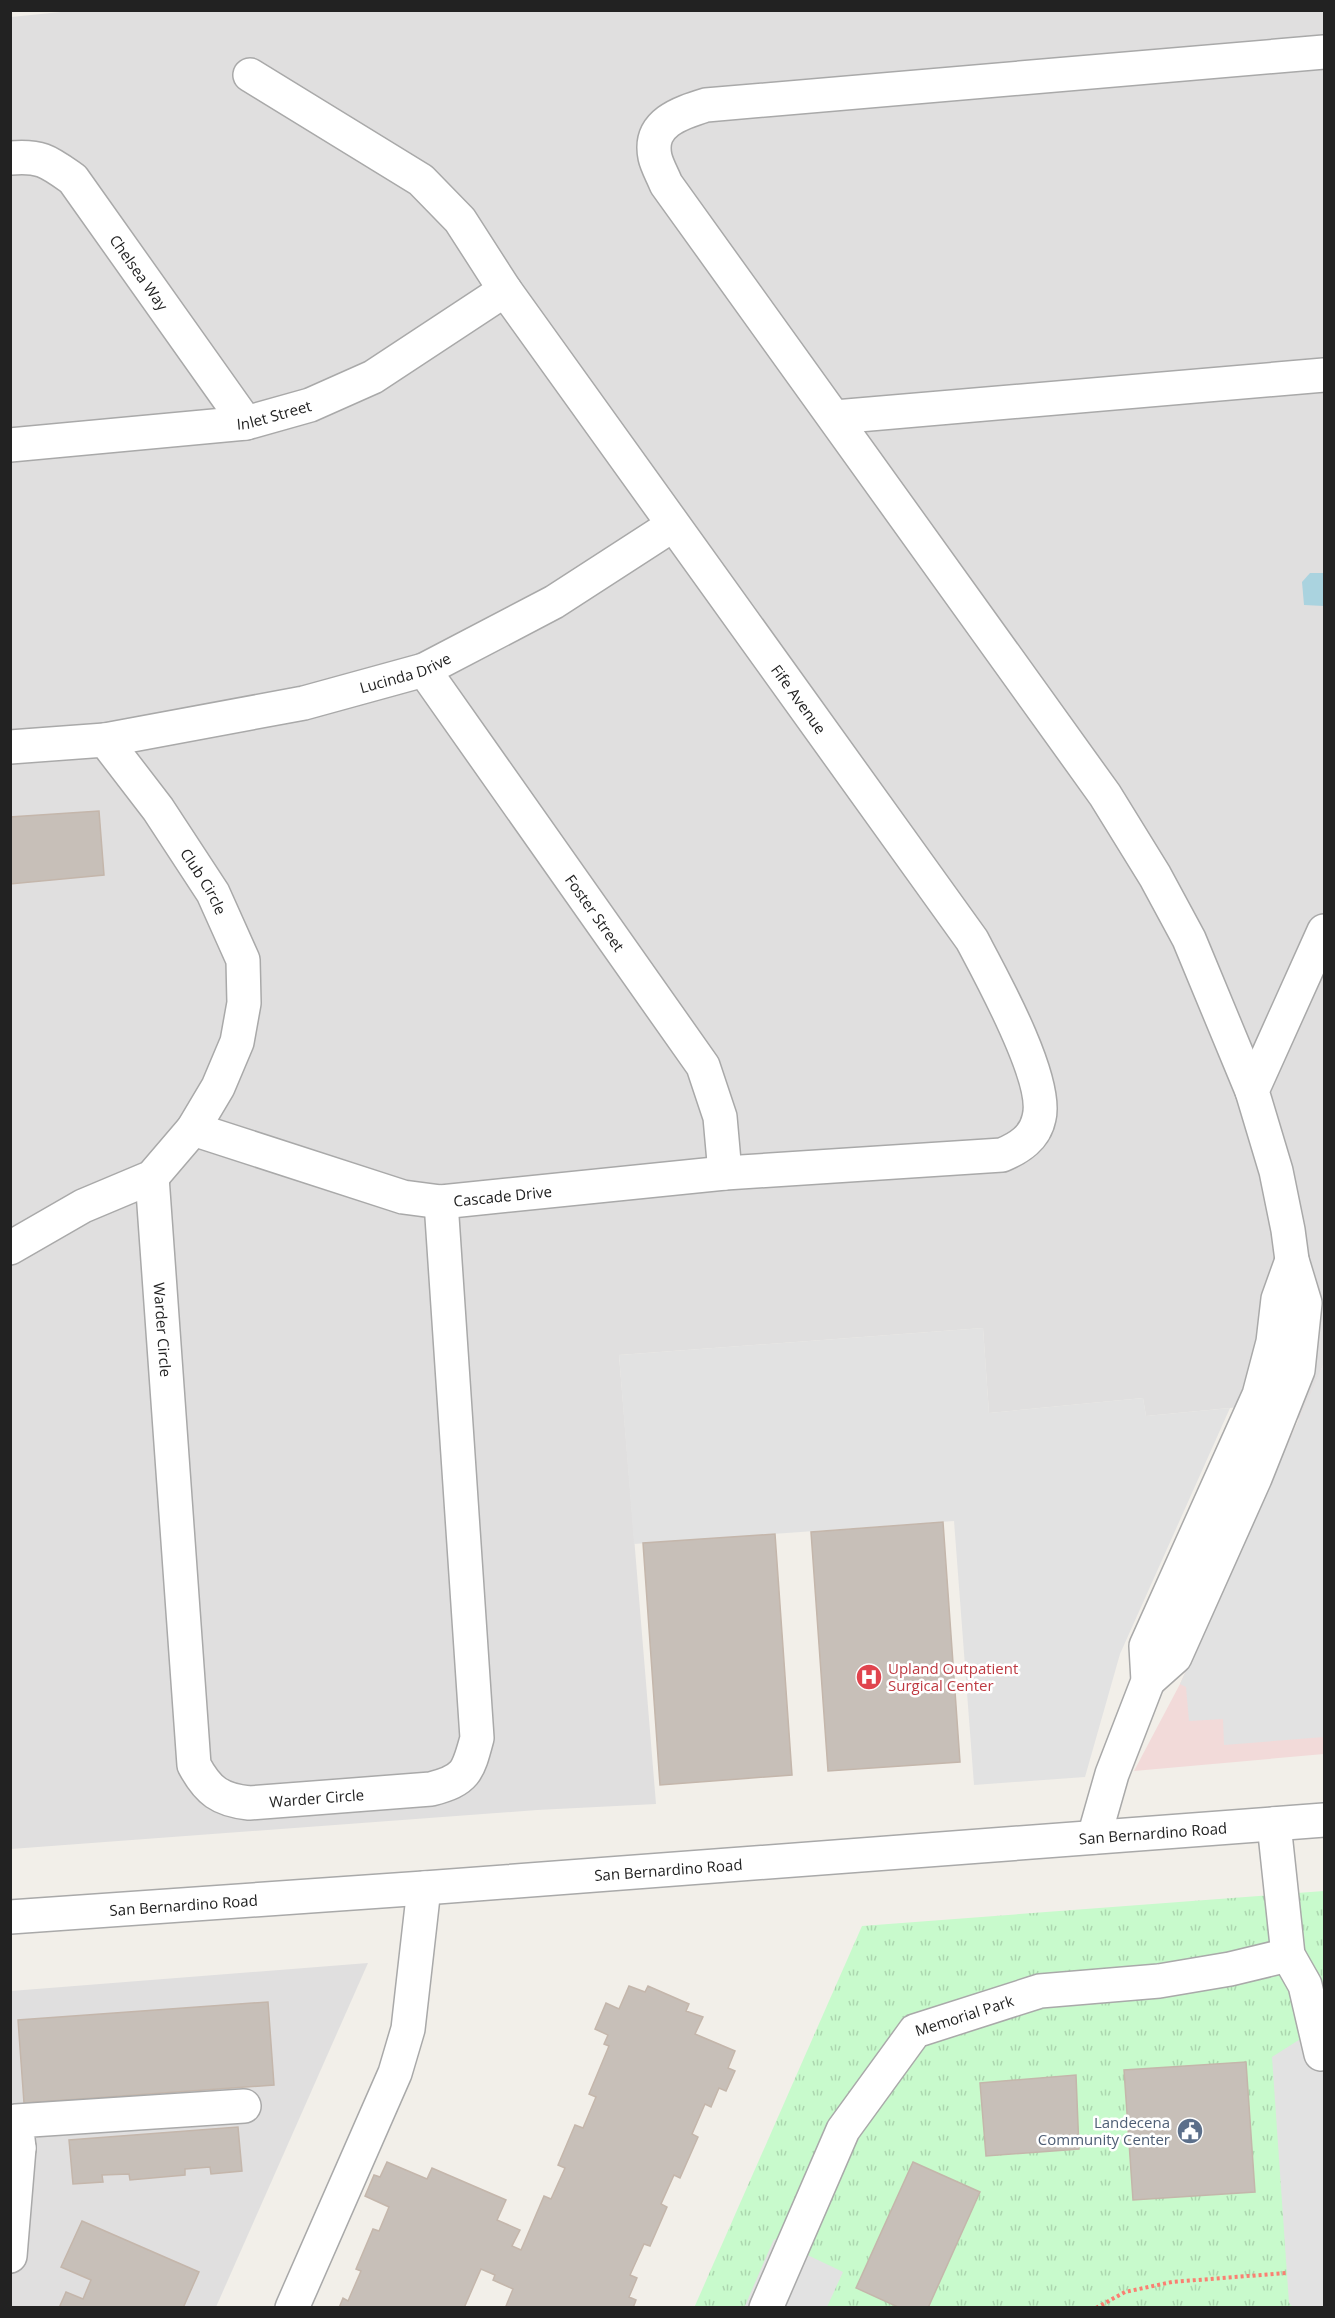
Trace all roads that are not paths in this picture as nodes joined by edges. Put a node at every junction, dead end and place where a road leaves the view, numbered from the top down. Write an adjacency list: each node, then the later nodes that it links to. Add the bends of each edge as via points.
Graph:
1 (1324, 52): 6 (street, via 706,105 676,114 657,132 654,145 666,184)
2 (250, 75): 4 (street, Fife Avenue, via 421,180 460,220)
3 (10, 158): 7 (street, Chelsea Way, via 27,156 49,162 73,179)
4 (505, 290): 7 (street, Inlet Street, via 373,377 310,405); 9 (street, Fife Avenue)
5 (1324, 375): 6 (street)
6 (835, 417): 14 (street, via 1118,815 1189,939)
7 (246, 423): 8 (street, Inlet Street)
8 (10, 445)
9 (673, 525): 10 (street, Lucinda Drive, via 554,602); 16 (street, Fife Avenue, via 972,940 1004,999 1026,1052 1041,1100)
10 (424, 670): 11 (street, Lucinda Drive, via 304,703); 17 (street, Foster Street, via 703,1066 720,1116)
11 (105, 740): 12 (street); 15 (street, Club Circle, via 158,809 213,893 243,960 244,1003 237,1042 218,1087)
12 (10, 747)
13 (1324, 931): 14 (street)
14 (1252, 1091): 23 (street, via 1276,1172 1292,1260 1305,1303 1298,1370 1175,1657 1148,1681 1112,1774)
15 (193, 1129): 18 (street); 19 (street, Cascade Drive, via 403,1197)
16 (1034, 1131): 17 (street, Cascade Drive, via 1020,1147 1002,1155)
17 (725, 1173): 19 (street, Cascade Drive)
18 (152, 1177): 19 (street, Warder Circle, via 194,1765 213,1791 230,1801 249,1803 431,1790 464,1775 472,1758 477,1738); 20 (street, via 83,1206)
19 (441, 1202)
20 (10, 1248)
21 (1324, 1820): 22 (street, San Bernardino Road)
22 (1274, 1824): 23 (street, San Bernardino Road); 26 (street)
23 (1094, 1837): 24 (street, San Bernardino Road)
24 (424, 1888): 25 (street, San Bernardino Road); 31 (street, via 408,2029 395,2073)
25 (10, 1917)
26 (1288, 1955): 27 (street, via 1305,1985); 32 (street, Memorial Park, via 1170,1980 1040,1991 915,2031 843,2130)
27 (1321, 2054)
28 (244, 2106): 29 (street, via 16,2121)
29 (15, 2148): 30 (street)
30 (10, 2256)
31 (292, 2307)
32 (766, 2307)

